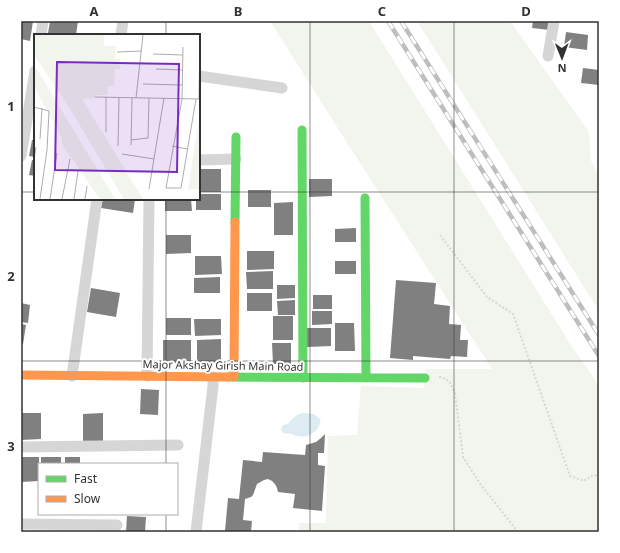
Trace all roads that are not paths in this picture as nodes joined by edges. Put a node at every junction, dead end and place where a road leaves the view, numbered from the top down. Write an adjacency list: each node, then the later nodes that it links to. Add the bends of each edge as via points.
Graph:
1 (43, 21): 4 (street)
2 (123, 21): 5 (street)
3 (554, 21): 6 (street)
4 (41, 34)
5 (121, 34)
6 (548, 56)
7 (34, 76): 11 (street)
8 (200, 76): 9 (street)
9 (282, 88)
10 (302, 130): 24 (street)
11 (23, 135): 13 (street)
12 (236, 137): 14 (street)
13 (21, 156)
14 (236, 159): 15 (street); 23 (street)
15 (200, 160)
16 (365, 198): 25 (street)
17 (97, 200): 20 (street)
18 (149, 200): 21 (street)
19 (21, 375): 20 (street, Major Akshay Girish Main Road)
20 (72, 376): 21 (street, Major Akshay Girish Main Road)
21 (148, 376): 22 (street, Major Akshay Girish Main Road)
22 (213, 377): 23 (street, Major Akshay Girish Main Road); 31 (street)
23 (234, 377): 24 (street, Major Akshay Girish Main Road)
24 (303, 378): 25 (street, Major Akshay Girish Main Road)
25 (366, 378): 26 (street, Major Akshay Girish Main Road)
26 (424, 378)
27 (178, 445): 28 (street)
28 (21, 447)
29 (21, 524): 30 (street)
30 (117, 525)
31 (196, 532)

